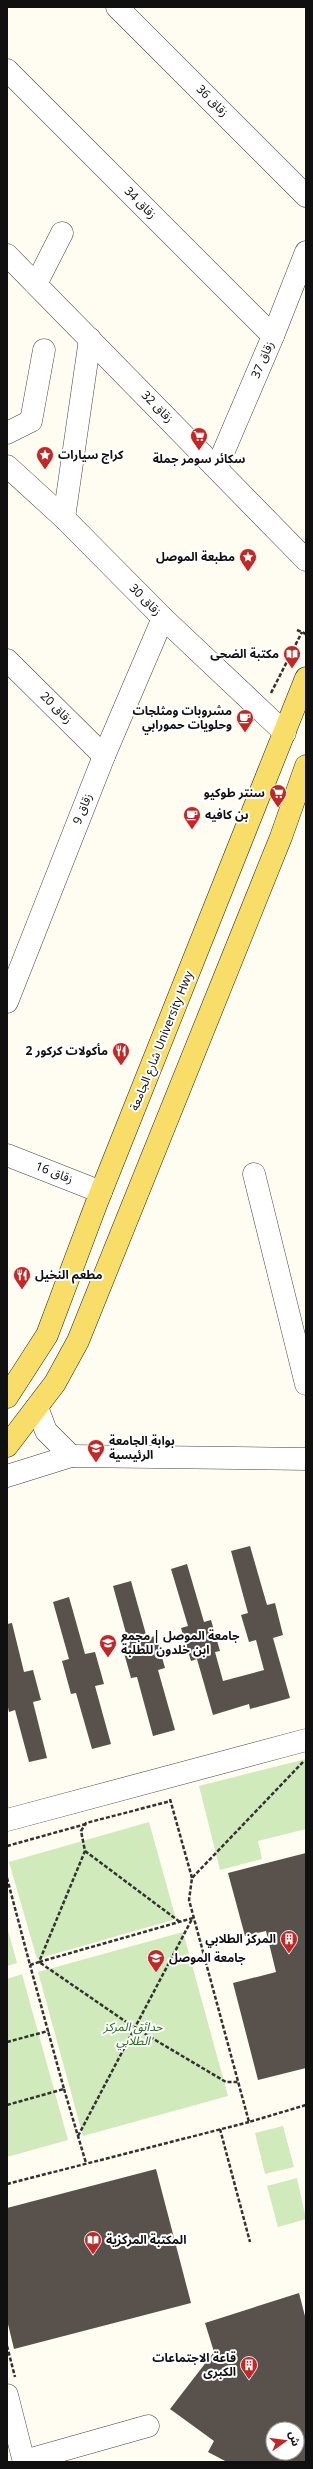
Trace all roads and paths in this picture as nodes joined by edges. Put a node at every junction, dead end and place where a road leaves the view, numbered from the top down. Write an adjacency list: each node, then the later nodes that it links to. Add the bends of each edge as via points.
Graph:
1 (117, 7): 3 (street, زقاق 36)
2 (7, 70): 8 (street, زقاق 34)
3 (306, 196)
4 (62, 234): 7 (street)
5 (306, 252): 8 (street, زقاق 37)
6 (7, 255): 7 (street, زقاق 32)
7 (36, 284): 9 (street, زقاق 32)
8 (273, 336): 13 (street, زقاق 37)
9 (90, 339): 13 (street, زقاق 32); 14 (street)
10 (44, 350): 11 (street, via 31,421)
11 (7, 433)
12 (7, 466): 14 (street, زقاق 30)
13 (217, 467): 15 (street, زقاق 32)
14 (64, 518): 16 (street, زقاق 30)
15 (306, 560)
16 (163, 618): 23 (street, زقاق 30); 24 (street, زقاق 9)
17 (297, 630): 18 (path)
18 (302, 632): 19 (path); 22 (path)
19 (306, 634)
20 (7, 660): 24 (street, زقاق 20)
21 (306, 678): 23 (main road, شارع الجامعة University Hwy)
22 (271, 693)
23 (285, 733): 26 (main road, شارع الجامعة University Hwy)
24 (104, 756): 28 (street, زقاق 9)
25 (306, 766): 27 (main road)
26 (249, 824): 27 (main road); 31 (main road, شارع الجامعة University Hwy)
27 (281, 837): 34 (main road, via 78,1341)
28 (7, 1002)
29 (7, 1155): 31 (street, زقاق 16)
30 (254, 1174): 32 (street)
31 (101, 1192): 33 (main road, شارع الجامعة University Hwy, via 47,1334)
32 (306, 1384)
33 (7, 1397)
34 (37, 1407): 35 (main road); 36 (street, via 46,1431)
35 (7, 1446)
36 (70, 1456): 37 (street); 38 (street)
37 (306, 1459)
38 (7, 1476)
39 (306, 1740): 41 (street)
40 (306, 1758): 48 (path)
41 (164, 1777): 42 (path); 43 (street)
42 (171, 1800): 44 (path); 48 (path)
43 (7, 1820)
44 (86, 1823): 45 (path); 46 (path, via 81,1831)
45 (7, 1846)
46 (85, 1852): 50 (path); 51 (path)
47 (7, 1878): 52 (path)
48 (192, 1878): 49 (path, via 189,1900)
49 (193, 1918): 50 (path); 53 (path); 56 (path)
50 (180, 1922): 51 (path)
51 (39, 1962): 52 (path); 53 (path)
52 (30, 1965): 54 (path)
53 (135, 2028): 56 (path, via 226,2082); 62 (path)
54 (48, 2031): 55 (path); 57 (path)
55 (7, 2042)
56 (238, 2082): 60 (path)
57 (64, 2089): 58 (path); 62 (path)
58 (7, 2105)
59 (306, 2105): 60 (path)
60 (249, 2122): 61 (path)
61 (220, 2129): 63 (path); 65 (path)
62 (78, 2136): 63 (path)
63 (86, 2163): 64 (path)
64 (7, 2184)
65 (250, 2242)
66 (7, 2395): 68 (street)
67 (148, 2426): 68 (street)
68 (24, 2462)

